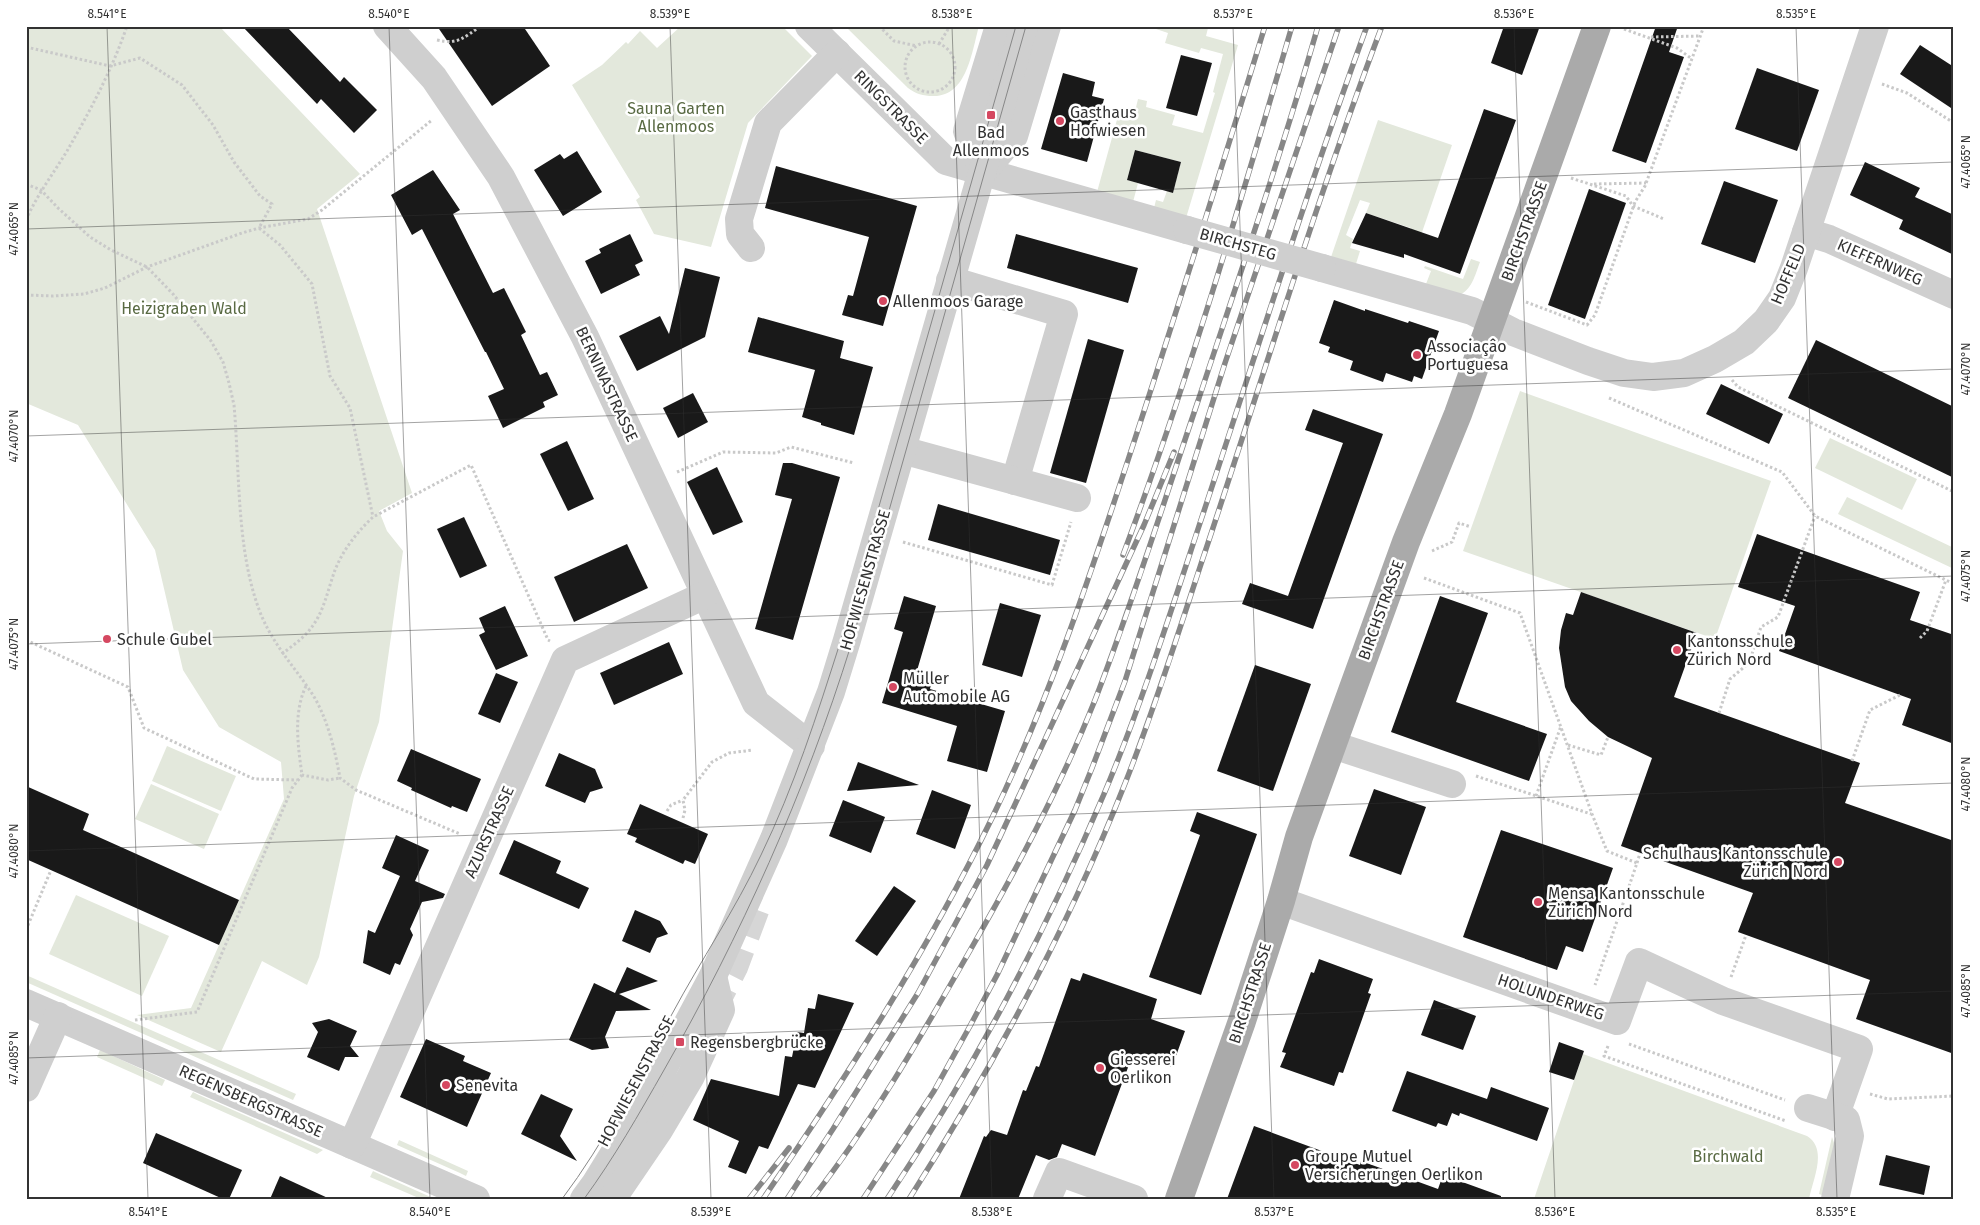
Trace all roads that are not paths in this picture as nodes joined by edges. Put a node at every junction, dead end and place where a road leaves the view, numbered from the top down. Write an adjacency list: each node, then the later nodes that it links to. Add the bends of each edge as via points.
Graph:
1 (387, 26): 18 (street, BERNINASTRASSE, via 434,78 501,177 585,337)
2 (809, 26): 8 (street, RINGSTRASSE)
3 (999, 26): 9 (street, via 967,131)
4 (1024, 26): 9 (street, HOFWIESENSTRASSE)
5 (1047, 26): 9 (street, HOFWIESENSTRASSE, via 1014,136)
6 (1597, 26): 14 (main road, BIRCHSTRASSE)
7 (1875, 26): 10 (street, HOFFELD)
8 (837, 53): 9 (street, RINGSTRASSE, via 946,161); 11 (street, via 768,123 739,219 740,234)
9 (983, 172): 12 (street, HOFWIESENSTRASSE); 14 (street, BIRCHSTEG, bridge, via 1472,311)
10 (1806, 232): 13 (street, KIEFERNWEG, via 1829,239); 14 (street, HOFFELD, via 1782,298 1766,321 1744,342 1684,373 1653,377 1624,373)
11 (751, 248)
12 (950, 280): 15 (street, HOFWIESENSTRASSE); 16 (street, via 1064,314)
13 (1954, 295)
14 (1491, 321): 19 (main road, BIRCHSTRASSE)
15 (902, 450): 16 (street); 20 (street, HOFWIESENSTRASSE, via 837,674)
16 (1015, 481): 17 (street)
17 (1078, 498)
18 (705, 595): 20 (street, BERNINASTRASSE, via 756,704); 29 (street, AZURSTRASSE, via 565,660)
19 (1333, 745): 21 (street); 22 (main road, BIRCHSTRASSE, via 1299,837)
20 (811, 746): 23 (street, HOFWIESENSTRASSE, via 766,858)
21 (1452, 784)
22 (1281, 901): 28 (street, HOLUNDERWEG, via 1614,1029 1639,962 1723,1001 1859,1049); 36 (main road, BIRCHSTRASSE)
23 (713, 976): 31 (street, HOFWIESENSTRASSE, via 694,987 676,1008 614,1128 583,1175); 32 (street, HOFWIESENSTRASSE, via 645,1103); 33 (street, via 721,1010 690,1076 659,1130)
24 (26, 1002): 25 (street, REGENSBERGSTRASSE)
25 (58, 1016): 26 (street); 29 (street, REGENSBERGSTRASSE)
26 (26, 1088)
27 (1800, 1116): 28 (street)
28 (1835, 1117): 37 (street, via 1846,1120 1850,1136)
29 (352, 1145): 30 (street, REGENSBERGSTRASSE)
30 (476, 1199)
31 (573, 1199)
32 (584, 1199)
33 (612, 1199)
34 (1047, 1199): 35 (street, via 1059,1172)
35 (1134, 1199)
36 (1179, 1199)
37 (1835, 1199)

